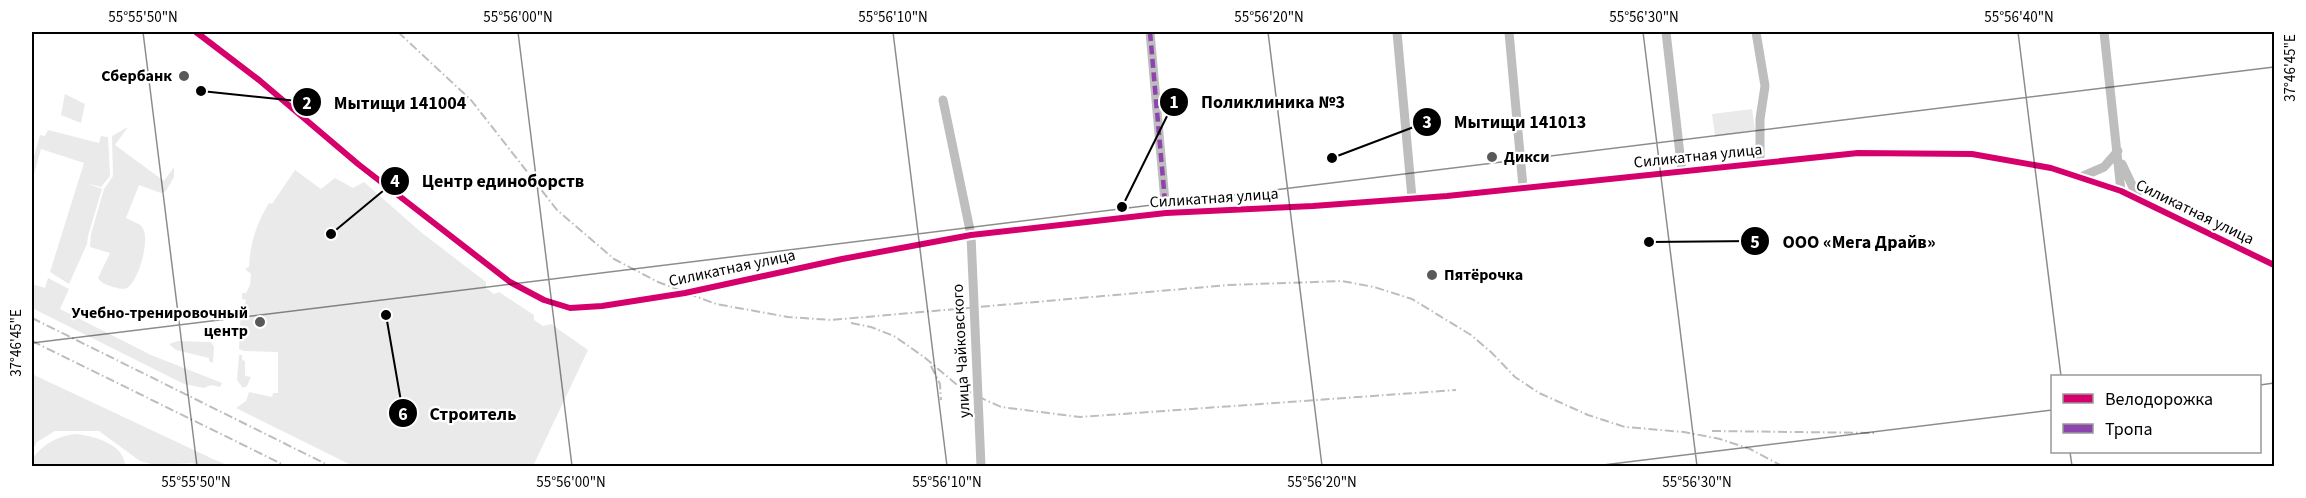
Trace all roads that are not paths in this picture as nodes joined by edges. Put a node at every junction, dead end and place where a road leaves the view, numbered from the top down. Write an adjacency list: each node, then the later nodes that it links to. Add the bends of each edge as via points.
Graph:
1 (196, 32): 18 (street, Силикатная улица, via 510,282 557,305 586,308 653,298)
2 (1150, 32): 17 (street)
3 (1397, 32): 15 (street)
4 (1509, 32): 13 (street)
5 (1666, 32): 11 (street)
6 (1756, 32): 10 (street, via 1765,86)
7 (2104, 32): 9 (street)
8 (943, 100): 18 (street, улица Чайковского)
9 (2118, 154): 12 (street, via 2104,167); 14 (street); 16 (street)
10 (1760, 163): 11 (street, Силикатная улица); 12 (street, Силикатная улица, via 1858,153 1972,154)
11 (1682, 172): 13 (street, Силикатная улица)
12 (2081, 177): 14 (street, Силикатная улица)
13 (1523, 187): 15 (street, Силикатная улица)
14 (2121, 191): 16 (street, Силикатная улица)
15 (1412, 198): 17 (street, Силикатная улица)
16 (2139, 200): 19 (street, Силикатная улица)
17 (1166, 213): 18 (street, Силикатная улица)
18 (971, 235): 20 (street, улица Чайковского)
19 (2274, 265)
20 (981, 466)

